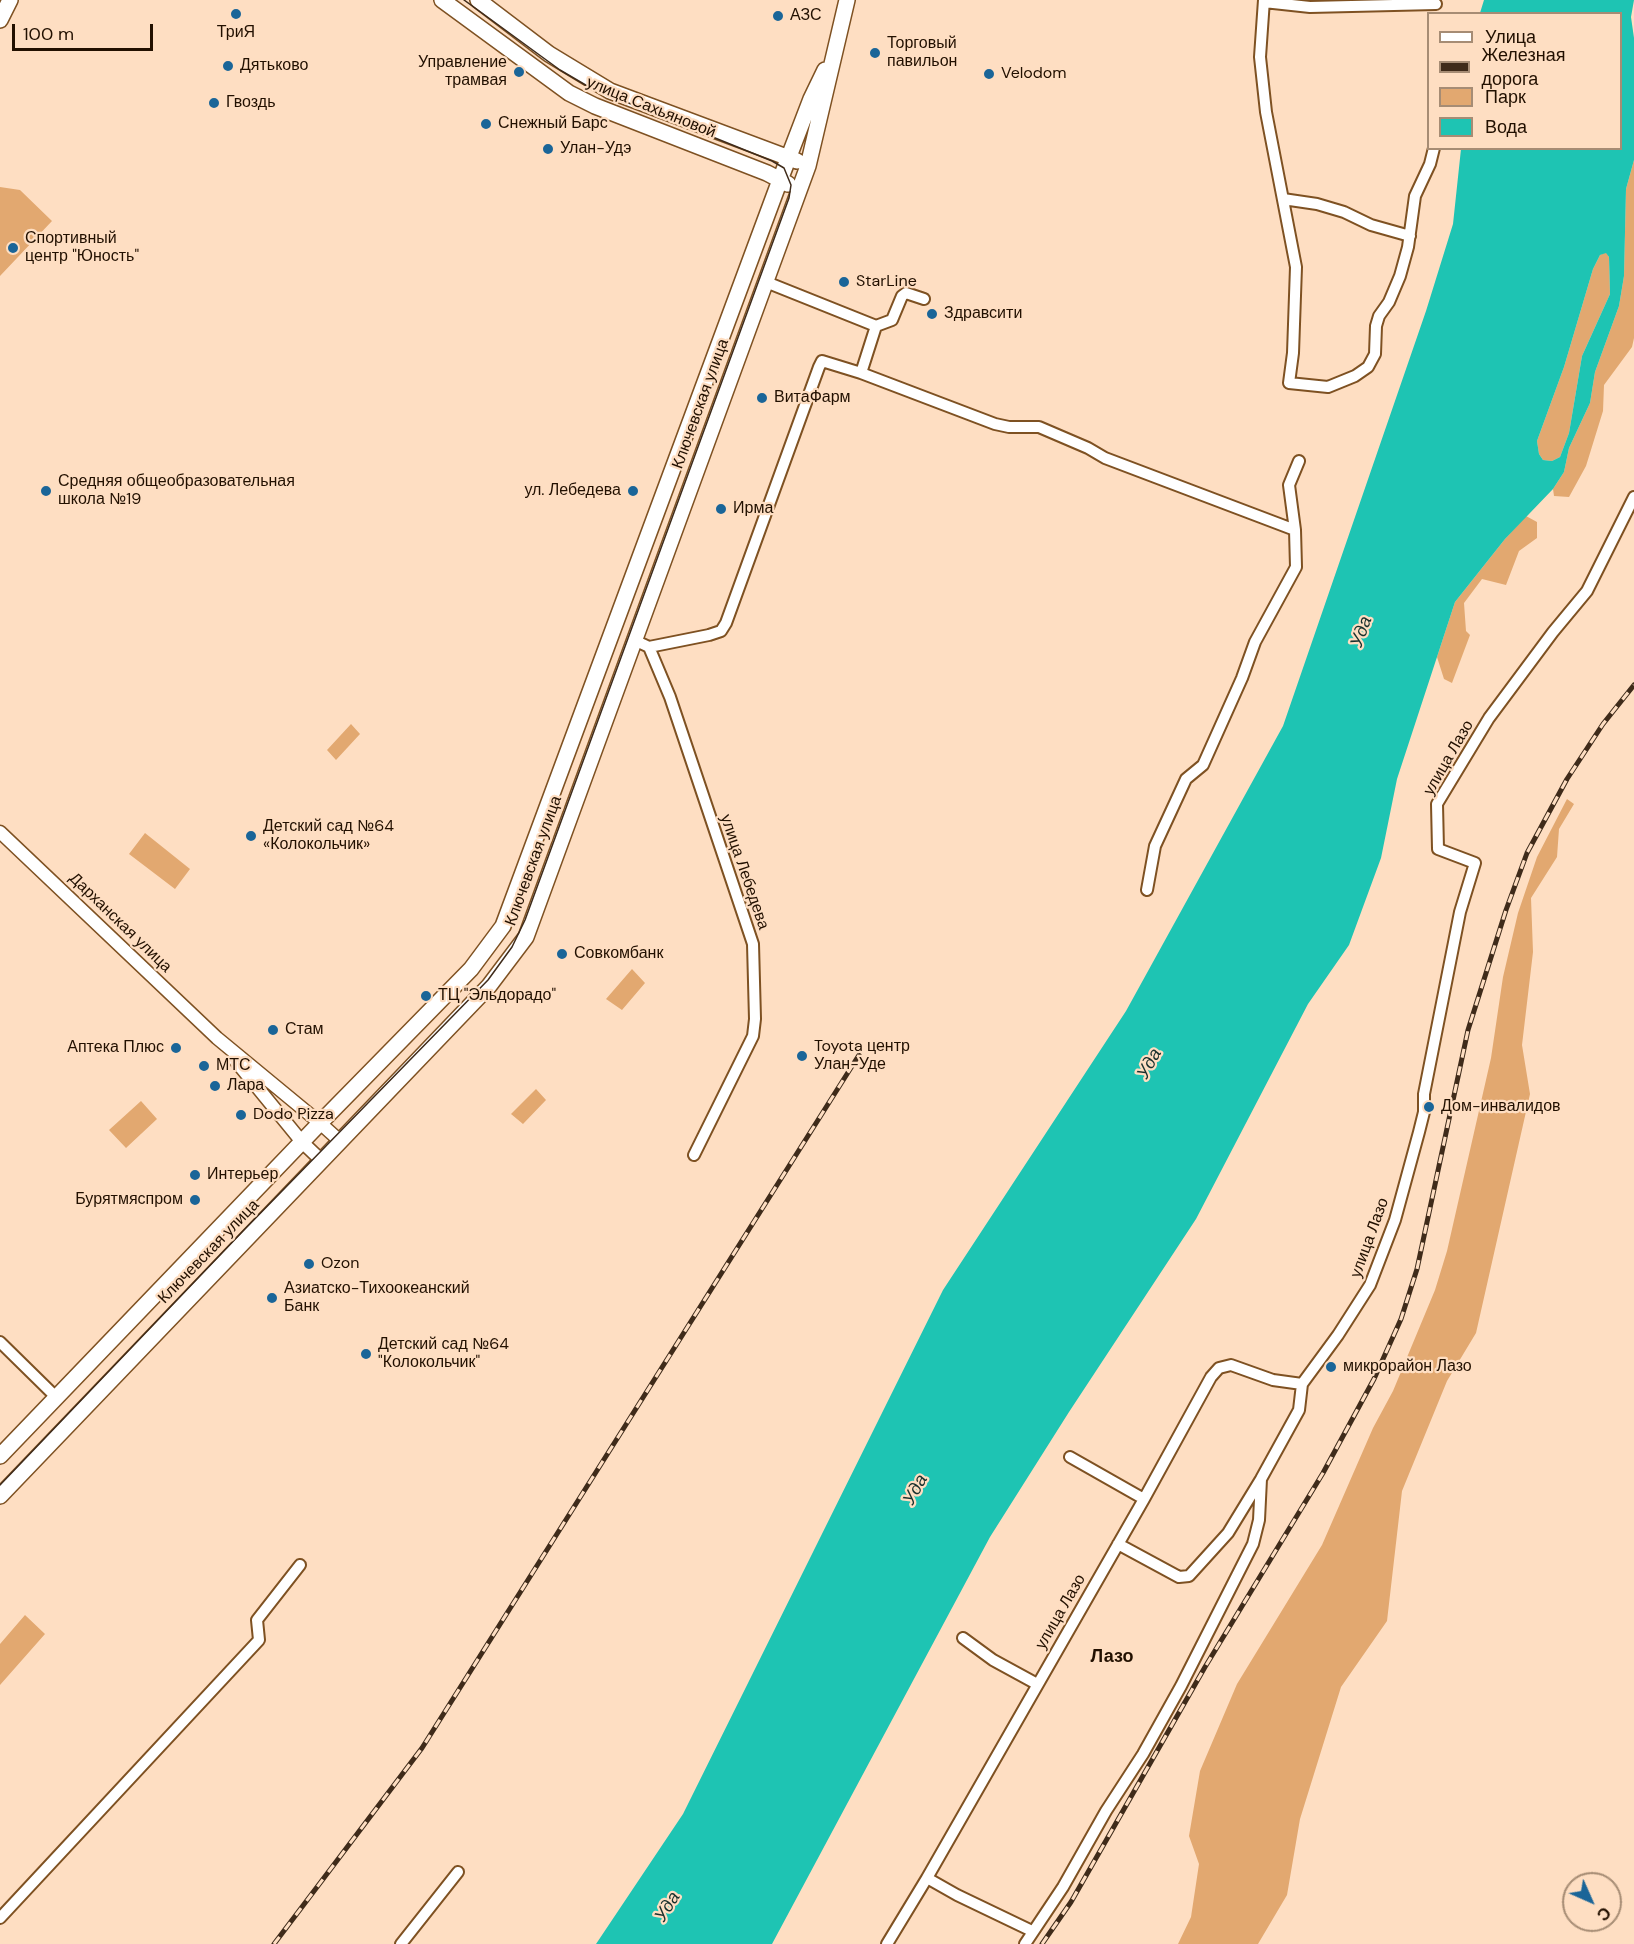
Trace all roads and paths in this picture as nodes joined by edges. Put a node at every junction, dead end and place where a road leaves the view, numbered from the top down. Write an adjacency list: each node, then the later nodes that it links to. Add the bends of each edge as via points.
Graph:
1 (10, 0): 7 (main road)
2 (442, 0): 10 (main road, улица Сахьяновой)
3 (478, 0): 9 (main road, улица Сахьяновой, via 549,54)
4 (847, 0): 8 (main road)
5 (1264, 1): 6 (street, via 1310,7); 15 (street, via 1260,57)
6 (1436, 6)
7 (0, 20)
8 (838, 46): 12 (main road, Ключевская улица, via 810,99); 13 (main road, Ключевская улица)
9 (592, 80): 10 (main road); 12 (main road, улица Сахьяновой, via 610,91)
10 (582, 100): 14 (main road, улица Сахьяновой)
11 (1434, 150): 16 (street, via 1415,196)
12 (788, 157): 13 (main road, улица Сахьяновой); 14 (main road, Ключевская улица)
13 (804, 177): 14 (main road, улица Сахьяновой); 17 (main road, Ключевская улица)
14 (780, 180): 29 (main road, Ключевская улица, via 503,926 471,969)
15 (1283, 199): 16 (street, via 1317,204); 16 (street, via 1296,267 1289,383 1328,387 1368,367 1375,354 1379,315 1401,276)
16 (1410, 236)
17 (765, 282): 19 (street); 24 (main road, Ключевская улица)
18 (924, 299): 19 (street, via 906,293 892,320)
19 (876, 326): 20 (street)
20 (861, 373): 23 (street, via 995,424 1009,428 1039,427 1105,458); 25 (street, via 829,362 822,362 819,367 721,631)
21 (1299, 461): 23 (street, via 1289,485)
22 (1634, 497): 35 (street, улица Лазо, via 1587,591 1489,718 1437,804 1438,849 1475,863 1460,912 1424,1094 1424,1112 1395,1220 1370,1285)
23 (1294, 530): 27 (street, via 1296,567 1255,642 1203,765 1186,779 1155,846)
24 (634, 640): 25 (street); 30 (main road, Ключевская улица, via 526,937 496,979)
25 (649, 647): 32 (street, улица Лебедева, via 670,697 753,944 753,1036)
26 (0, 832): 28 (street, Дарханская улица)
27 (1147, 890)
28 (217, 1038): 29 (street, Дарханская улица); 31 (street, Дарханская улица)
29 (320, 1123): 30 (street, Дарханская улица); 31 (main road, Ключевская улица)
30 (340, 1141): 33 (main road, Ключевская улица)
31 (302, 1142): 33 (street, Дарханская улица); 36 (main road, Ключевская улица)
32 (694, 1155)
33 (322, 1161): 40 (main road, Ключевская улица)
34 (0, 1342): 36 (street)
35 (1302, 1384): 39 (street, via 1299,1410); 41 (street, улица Лазо, via 1273,1380 1231,1365 1219,1368)
36 (57, 1398): 37 (main road, Ключевская улица)
37 (0, 1456)
38 (1070, 1457): 41 (street)
39 (1262, 1479): 42 (street, via 1228,1533 1190,1576 1179,1577); 49 (street, via 1253,1544 1182,1686 1063,1887)
40 (0, 1496)
41 (1144, 1499): 42 (street, улица Лазо)
42 (1118, 1544): 45 (street, улица Лазо)
43 (300, 1565): 48 (street, via 257,1620 259,1640)
44 (963, 1638): 45 (street)
45 (1037, 1684): 47 (street, улица Лазо)
46 (458, 1872): 50 (street)
47 (927, 1878): 49 (street); 51 (street, улица Лазо)
48 (0, 1918)
49 (1032, 1931): 52 (street)
50 (401, 1944)
51 (887, 1944)
52 (1025, 1944)

